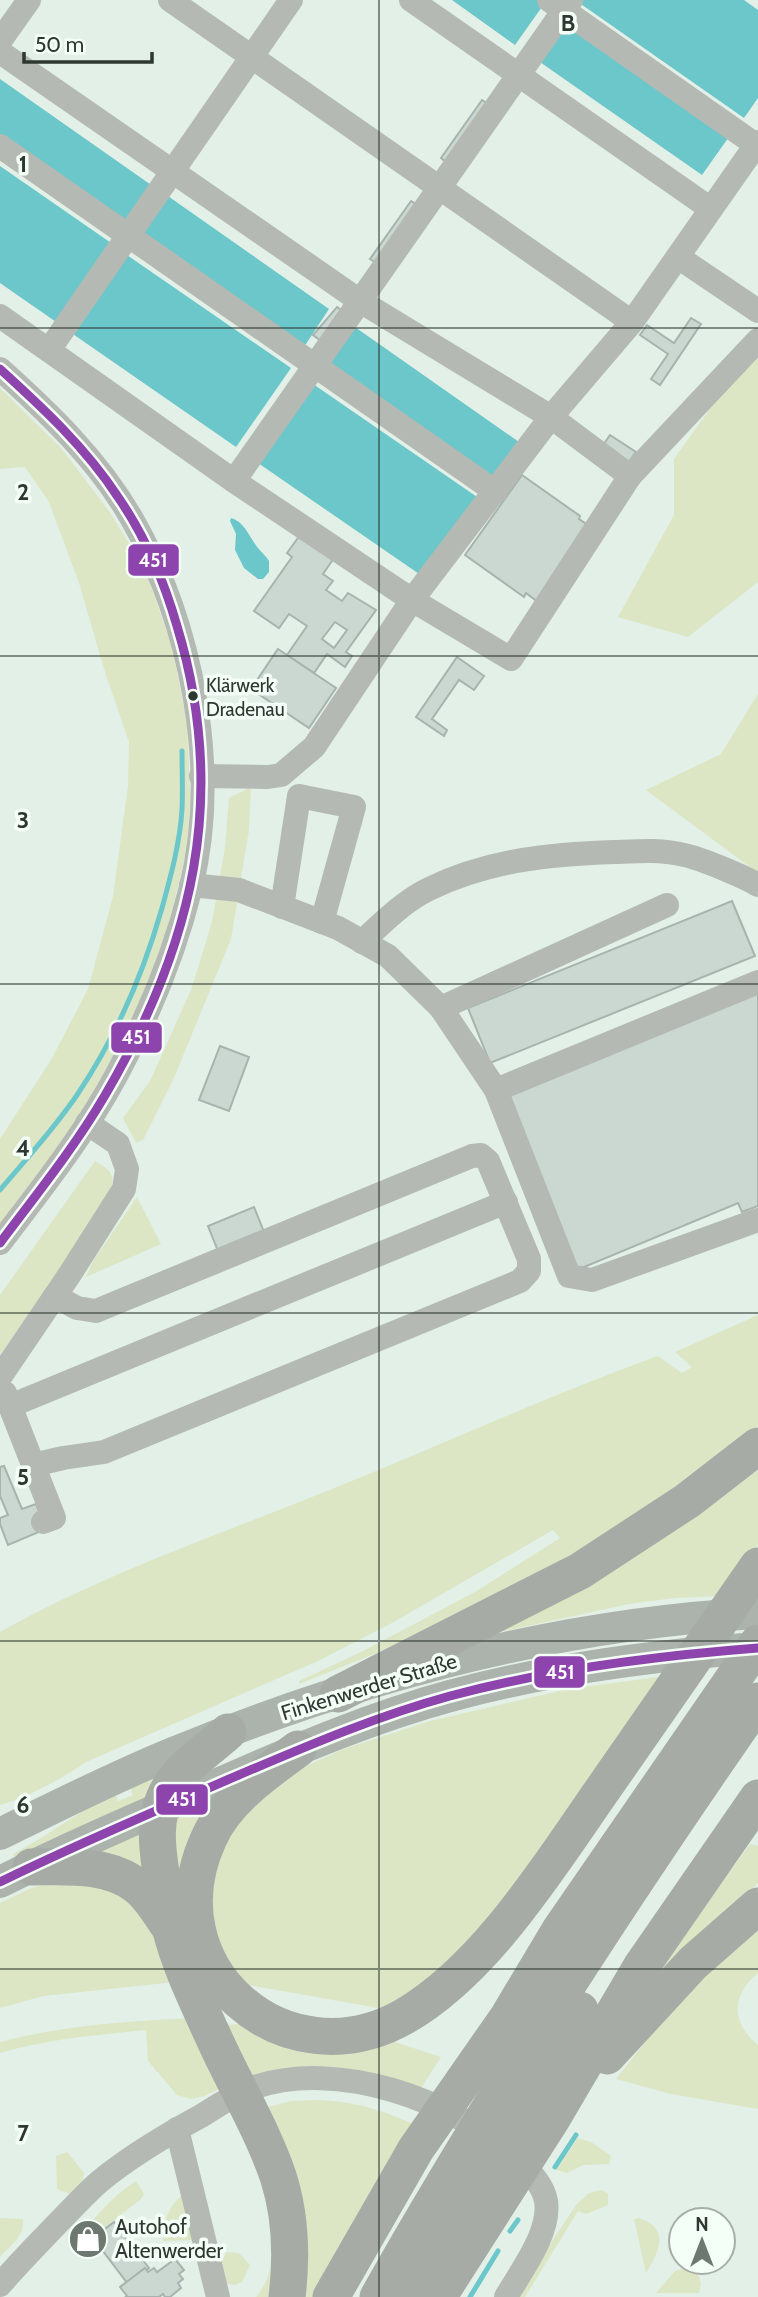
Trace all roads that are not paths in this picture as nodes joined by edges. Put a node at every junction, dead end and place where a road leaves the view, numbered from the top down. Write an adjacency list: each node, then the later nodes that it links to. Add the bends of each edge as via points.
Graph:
1 (29, 0): 6 (street)
2 (170, 0): 8 (street)
3 (291, 0): 8 (street)
4 (411, 0): 9 (street)
5 (561, 3): 9 (street); 10 (street)
6 (0, 41)
7 (0, 52): 12 (street)
8 (252, 57): 12 (street); 13 (street)
9 (518, 75): 13 (street); 14 (street)
10 (757, 143): 14 (street)
11 (0, 146): 15 (street)
12 (173, 171): 15 (street); 17 (street)
13 (439, 188): 17 (street); 20 (street)
14 (711, 209): 16 (street)
15 (128, 235): 22 (street); 23 (street)
16 (678, 257): 18 (street); 20 (street)
17 (360, 301): 23 (street); 25 (street)
18 (758, 311)
19 (0, 316): 22 (street)
20 (632, 323): 25 (street)
21 (758, 340): 26 (street)
22 (49, 350): 27 (street)
23 (315, 365): 27 (street); 28 (street)
24 (0, 369): 30 (street, via 47,412 93,464 132,519 163,583 185,650 199,731)
25 (551, 417): 26 (street); 28 (street)
26 (630, 476): 29 (street, via 511,659)
27 (234, 481): 29 (street)
28 (496, 492): 29 (street)
29 (412, 600): 30 (street, via 314,747 287,771 268,776)
30 (201, 776): 31 (street, via 201,815)
31 (191, 885): 34 (street, via 239,890); 40 (street, via 144,1021)
32 (758, 885): 36 (street, via 685,855 653,851 523,859 473,871 426,890)
33 (667, 905): 38 (street)
34 (282, 906): 35 (street); 35 (street, via 299,796 354,807)
35 (322, 922): 36 (street)
36 (362, 942): 38 (street, via 388,956)
37 (758, 982): 39 (street)
38 (441, 1008): 39 (street)
39 (496, 1090): 42 (street, via 569,1276 592,1280)
40 (86, 1123): 43 (street); 44 (street, via 118,1144 127,1179)
41 (506, 1202): 44 (street, via 488,1161 481,1155 472,1156 96,1311 77,1308); 46 (street); 48 (street, via 529,1259 528,1271 520,1281 104,1452)
42 (758, 1220)
43 (0, 1243)
44 (55, 1296): 45 (street)
45 (0, 1378): 46 (street)
46 (10, 1406): 48 (street)
47 (758, 1446): 53 (highway, via 716,1480 580,1571)
48 (33, 1465): 49 (street, via 54,1518)
49 (43, 1522)
50 (758, 1566): 63 (highway, via 524,1899 471,1961 403,2017 370,2032 337,2038 285,2028 234,1997)
51 (758, 1613): 53 (main road, Finkenwerder Straße, via 518,1645 442,1662)
52 (758, 1645): 57 (main road, Finkenwerder Straße, via 614,1663 494,1685 389,1715); 69 (highway, via 560,1930 508,2017 416,2149)
53 (338, 1694): 55 (main road, Finkenwerder Straße)
54 (758, 1701): 70 (highway, via 559,1996)
55 (228, 1732): 59 (highway, via 170,1787); 60 (main road, Finkenwerder Straße, via 136,1769)
56 (758, 1738): 71 (highway, via 654,1888)
57 (298, 1749): 59 (main road, Finkenwerder Straße); 63 (highway, via 240,1796 210,1836)
58 (758, 1798): 64 (highway, via 641,1967)
59 (162, 1808): 61 (main road, Finkenwerder Straße); 63 (highway, via 157,1849)
60 (0, 1834)
61 (15, 1875): 63 (highway, via 85,1868 119,1875 138,1886)
62 (758, 1906): 64 (highway, via 693,1963)
63 (182, 1938): 68 (highway, via 213,2038 279,2179 289,2222)
64 (553, 2117): 72 (highway)
65 (177, 2129): 66 (street, via 99,2183); 67 (street); 73 (street, via 251,2088 285,2081 347,2080 404,2094 450,2112 497,2140 543,2188 547,2204 544,2225)
66 (0, 2285)
67 (218, 2297)
68 (287, 2297)
69 (331, 2297)
70 (378, 2297)
71 (408, 2297)
72 (438, 2297)
73 (506, 2297)

